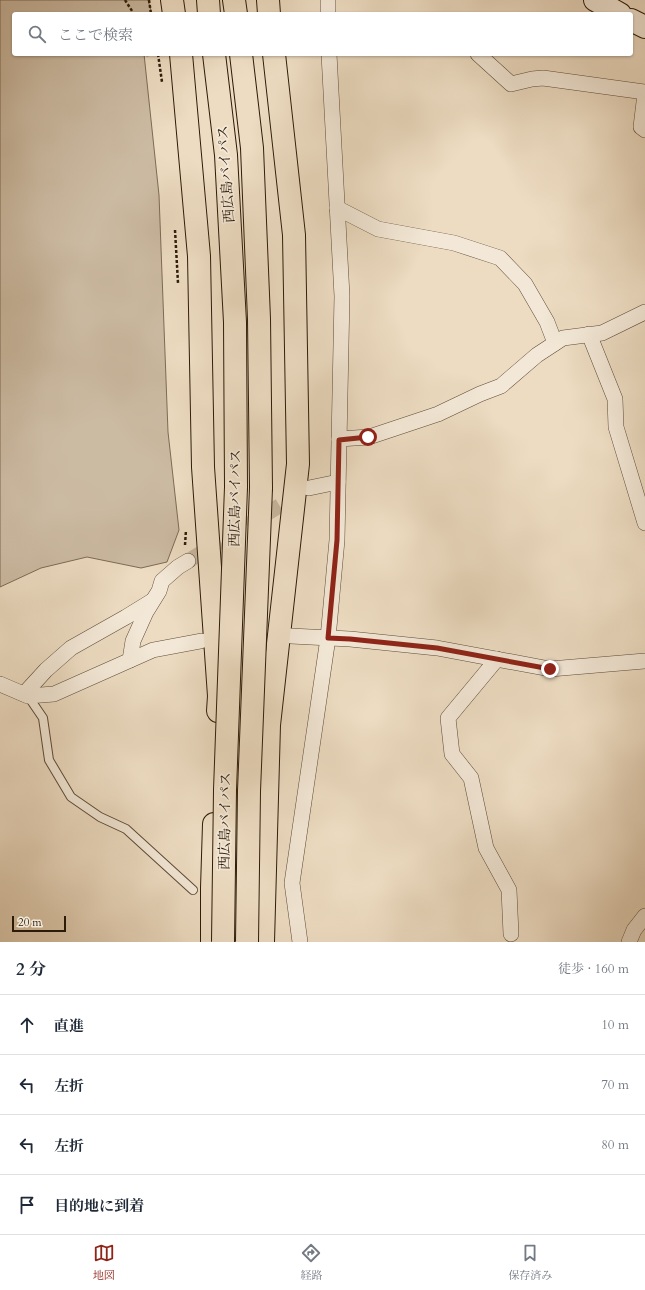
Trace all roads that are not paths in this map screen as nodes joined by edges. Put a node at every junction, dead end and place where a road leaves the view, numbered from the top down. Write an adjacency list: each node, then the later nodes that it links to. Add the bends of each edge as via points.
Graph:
1 (172, 0): 7 (highway)
2 (208, 0): 8 (highway)
3 (234, 0): 9 (highway)
4 (268, 0): 10 (highway)
5 (328, 0): 11 (street)
6 (596, 0): 12 (street)
7 (174, 12)
8 (210, 12)
9 (236, 12)
10 (269, 12)
11 (328, 12)
12 (617, 12)
13 (633, 21): 14 (street)
14 (645, 27)
15 (181, 56): 43 (highway, 西広島バイパス, via 199,256 203,467 219,696)
16 (214, 56): 47 (highway, 西広島バイパス, bridge, via 227,163 234,322 236,486 225,790)
17 (241, 56): 48 (highway, 西広島バイパス, bridge, via 252,148 259,319 261,488 249,791)
18 (274, 56): 49 (highway, via 294,235 298,464 269,725)
19 (329, 56): 23 (street)
20 (480, 56): 21 (street, via 511,84 543,78)
21 (645, 93): 22 (street, via 641,127)
22 (645, 130)
23 (337, 208): 26 (street, via 378,229 454,243 500,258 524,284 547,322); 27 (street, via 342,296)
24 (645, 312): 25 (street, via 602,333)
25 (589, 334): 26 (street, via 563,338); 30 (street, via 615,399 616,427)
26 (555, 343): 27 (street, via 501,386 438,414 368,437)
27 (339, 440): 28 (street)
28 (338, 482): 29 (street); 36 (street, via 337,540)
29 (309, 488)
30 (645, 524)
31 (186, 562): 32 (street, via 162,581)
32 (152, 601): 39 (street, via 134,641); 42 (street, via 71,648 46,670)
33 (253, 635): 35 (street)
34 (291, 636): 36 (street)
35 (235, 637)
36 (328, 638): 38 (street, via 437,648); 50 (street, via 292,883)
37 (201, 641): 39 (street, via 153,650)
38 (497, 659): 40 (street, via 550,669); 45 (street, via 448,718 452,754 471,778 486,848 509,890)
39 (130, 660): 42 (street, via 54,694)
40 (645, 662)
41 (0, 684): 42 (street)
42 (26, 695): 43 (lane, via 43,718 49,760 71,797 100,817 126,829)
43 (203, 889): 46 (highway, 西広島バイパス)
44 (645, 916): 51 (street, via 634,930)
45 (511, 934)
46 (212, 942)
47 (223, 942)
48 (247, 942)
49 (263, 942)
50 (300, 942)
51 (629, 942)

